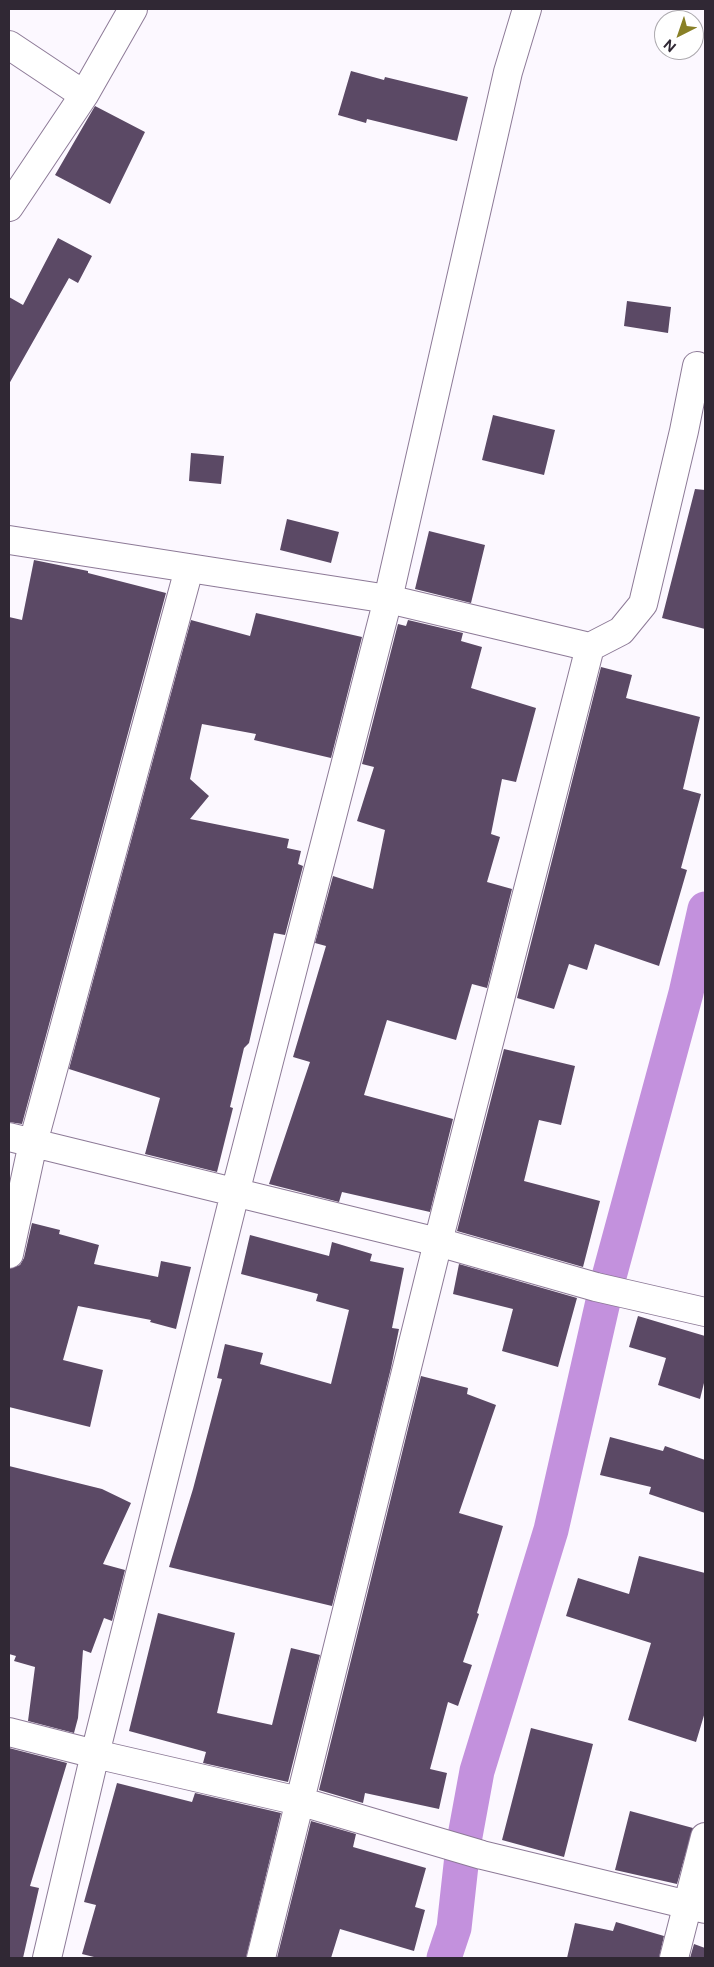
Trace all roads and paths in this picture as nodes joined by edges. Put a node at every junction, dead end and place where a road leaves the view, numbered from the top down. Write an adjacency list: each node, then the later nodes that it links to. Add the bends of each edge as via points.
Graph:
1 (133, 9): 4 (street)
2 (526, 9): 9 (street, via 508,72)
3 (9, 45): 4 (street)
4 (84, 95): 5 (street)
5 (9, 206)
6 (697, 366): 10 (street, via 643,604 621,631)
7 (9, 540): 8 (street)
8 (189, 569): 9 (street); 11 (street)
9 (388, 599): 10 (street); 12 (street)
10 (590, 647): 13 (street)
11 (21, 1140): 12 (street); 14 (street)
12 (235, 1193): 13 (street); 17 (street)
13 (438, 1242): 15 (street, via 596,1287); 18 (street)
14 (9, 1254)
15 (705, 1312)
16 (9, 1732): 17 (street)
17 (95, 1754): 18 (street); 21 (street)
18 (299, 1801): 20 (street, via 482,1855); 22 (street)
19 (705, 1837): 20 (street)
20 (697, 1906): 23 (street)
21 (47, 1958)
22 (261, 1958)
23 (674, 1958)

